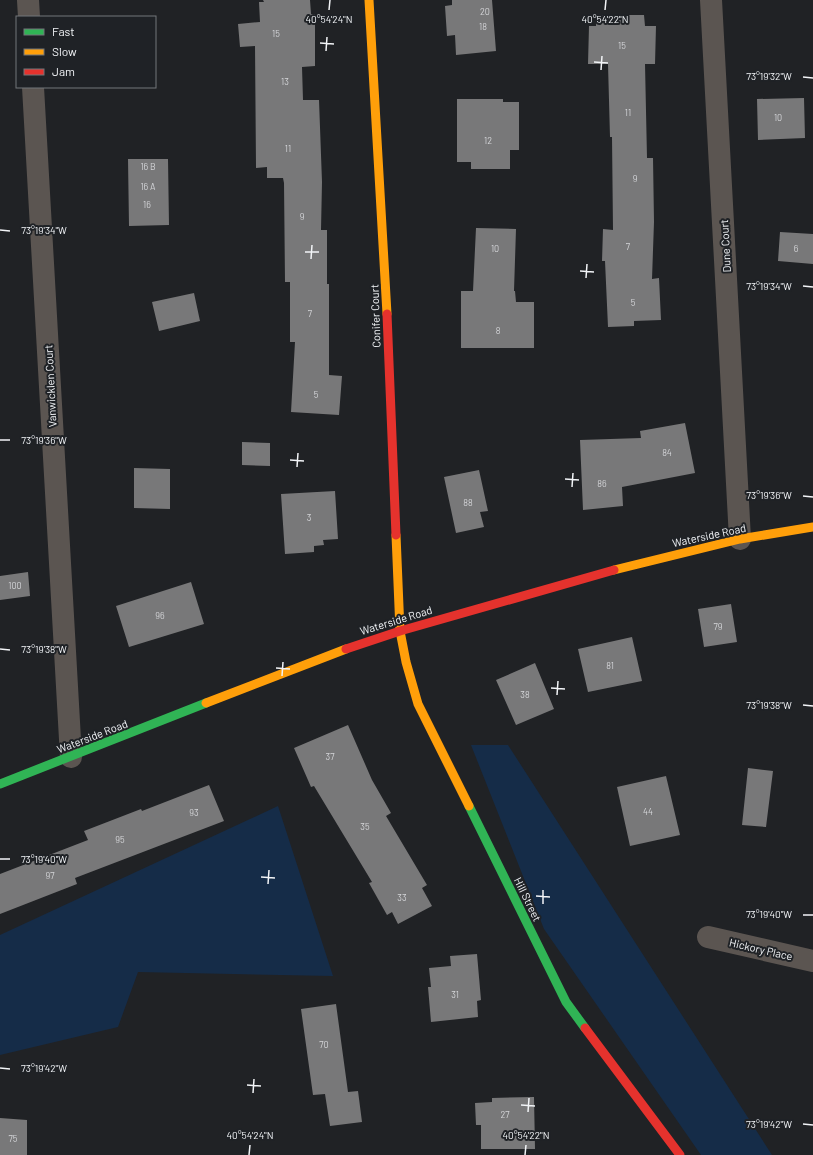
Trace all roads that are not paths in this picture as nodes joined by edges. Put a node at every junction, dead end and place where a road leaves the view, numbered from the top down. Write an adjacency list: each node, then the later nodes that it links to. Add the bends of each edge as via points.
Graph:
1 (28, 0): 4 (street)
2 (369, 0): 8 (street, Conifer Court, via 385,276)
3 (711, 0): 7 (street, Dune Court)
4 (29, 16)
5 (33, 88): 9 (street, Vanwicklen Court)
6 (813, 527): 7 (street, Waterside Road)
7 (740, 540): 8 (street, Waterside Road, via 644,561)
8 (400, 631): 9 (street, Waterside Road, via 350,647); 13 (street, Hill Street, via 418,704 566,1002)
9 (71, 757): 10 (street, Waterside Road)
10 (0, 784)
11 (708, 937): 12 (street, Hickory Place)
12 (813, 961)
13 (680, 1155)

